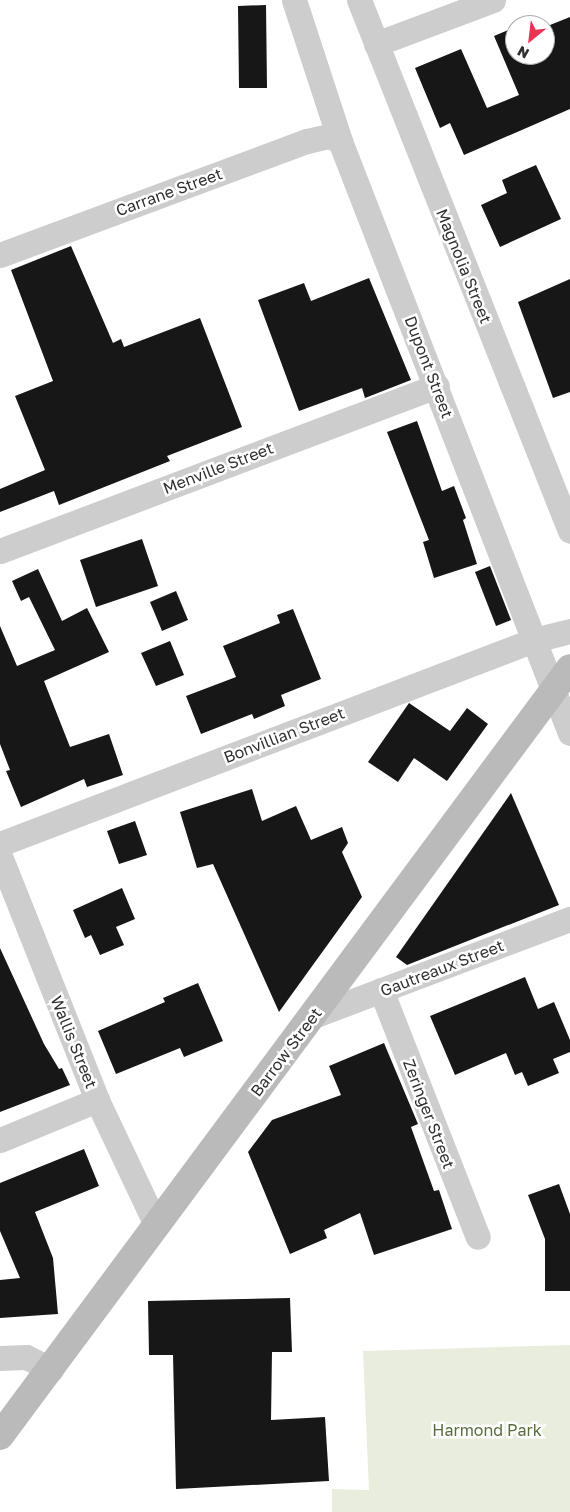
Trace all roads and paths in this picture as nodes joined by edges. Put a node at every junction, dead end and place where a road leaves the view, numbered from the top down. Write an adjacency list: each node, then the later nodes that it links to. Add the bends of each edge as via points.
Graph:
1 (294, 0): 5 (street, Dupont Street)
2 (359, 0): 4 (street, Magnolia Street)
3 (492, 0): 4 (street)
4 (376, 44): 8 (street, Magnolia Street)
5 (340, 141): 6 (street, Carrane Street, via 329,136 307,141); 7 (street, Dupont Street)
6 (0, 255)
7 (436, 386): 9 (street, Menville Street); 11 (street, Dupont Street)
8 (570, 530)
9 (0, 551)
10 (570, 631): 11 (street, Bonvillian Street)
11 (534, 640): 13 (street, Dupont Street); 15 (street, Bonvillian Street)
12 (570, 668): 13 (main road, Barrow Street)
13 (553, 690): 14 (street, Dupont Street); 19 (main road, Barrow Street)
14 (570, 733)
15 (0, 844)
16 (0, 856): 20 (street, Wallis Street)
17 (570, 919): 18 (street, Gautreaux Street)
18 (381, 990): 19 (street, Gautreaux Street); 23 (street, Zeringer Street)
19 (313, 1016): 22 (main road, Barrow Street)
20 (97, 1100): 21 (street); 22 (street, Wallis Street)
21 (0, 1140)
22 (156, 1225): 25 (main road, Barrow Street)
23 (478, 1237)
24 (0, 1358): 25 (street, via 26,1357)
25 (51, 1369): 26 (main road, Barrow Street)
26 (0, 1436)

